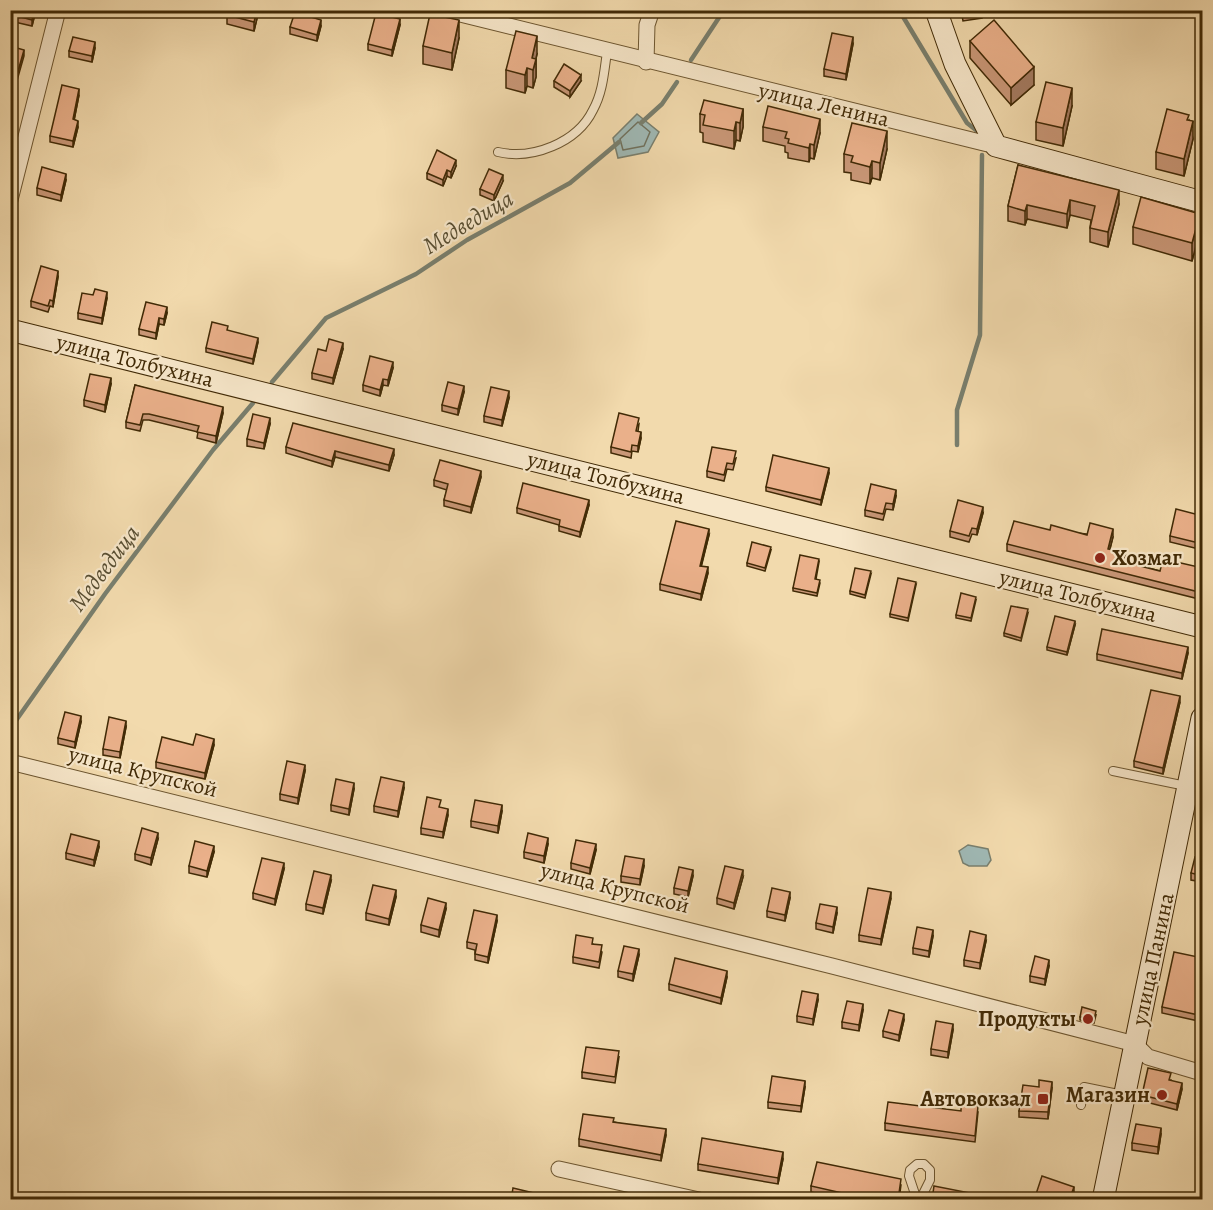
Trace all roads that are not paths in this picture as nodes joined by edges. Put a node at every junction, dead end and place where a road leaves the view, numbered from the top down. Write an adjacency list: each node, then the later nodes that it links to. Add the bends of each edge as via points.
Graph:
1 (58, 10): 9 (street)
2 (444, 10): 5 (street, улица Ленина)
3 (652, 10): 6 (street, via 646,35)
4 (936, 10): 7 (main road, via 955,64)
5 (607, 52): 6 (street, улица Ленина); 8 (lane, via 603,85 593,112 575,132 533,154 514,156)
6 (646, 62): 7 (street, улица Ленина)
7 (996, 146): 10 (main road, улица Ленина)
8 (498, 152)
9 (10, 200)
10 (1203, 202)
11 (10, 330): 12 (main road, улица Толбухина)
12 (1203, 627)
13 (1203, 718): 16 (main road, улица Панина)
14 (10, 762): 17 (street, улица Крупской)
15 (1113, 771): 16 (lane)
16 (1188, 786): 17 (main road, улица Панина)
17 (1135, 1044): 18 (street, улица Крупской, via 1149,1057); 19 (main road, улица Панина)
18 (1203, 1073)
19 (1124, 1095): 20 (lane, via 1084,1087); 23 (main road, улица Панина)
20 (1081, 1105)
21 (559, 1169): 22 (street)
22 (699, 1200)
23 (1103, 1200)

